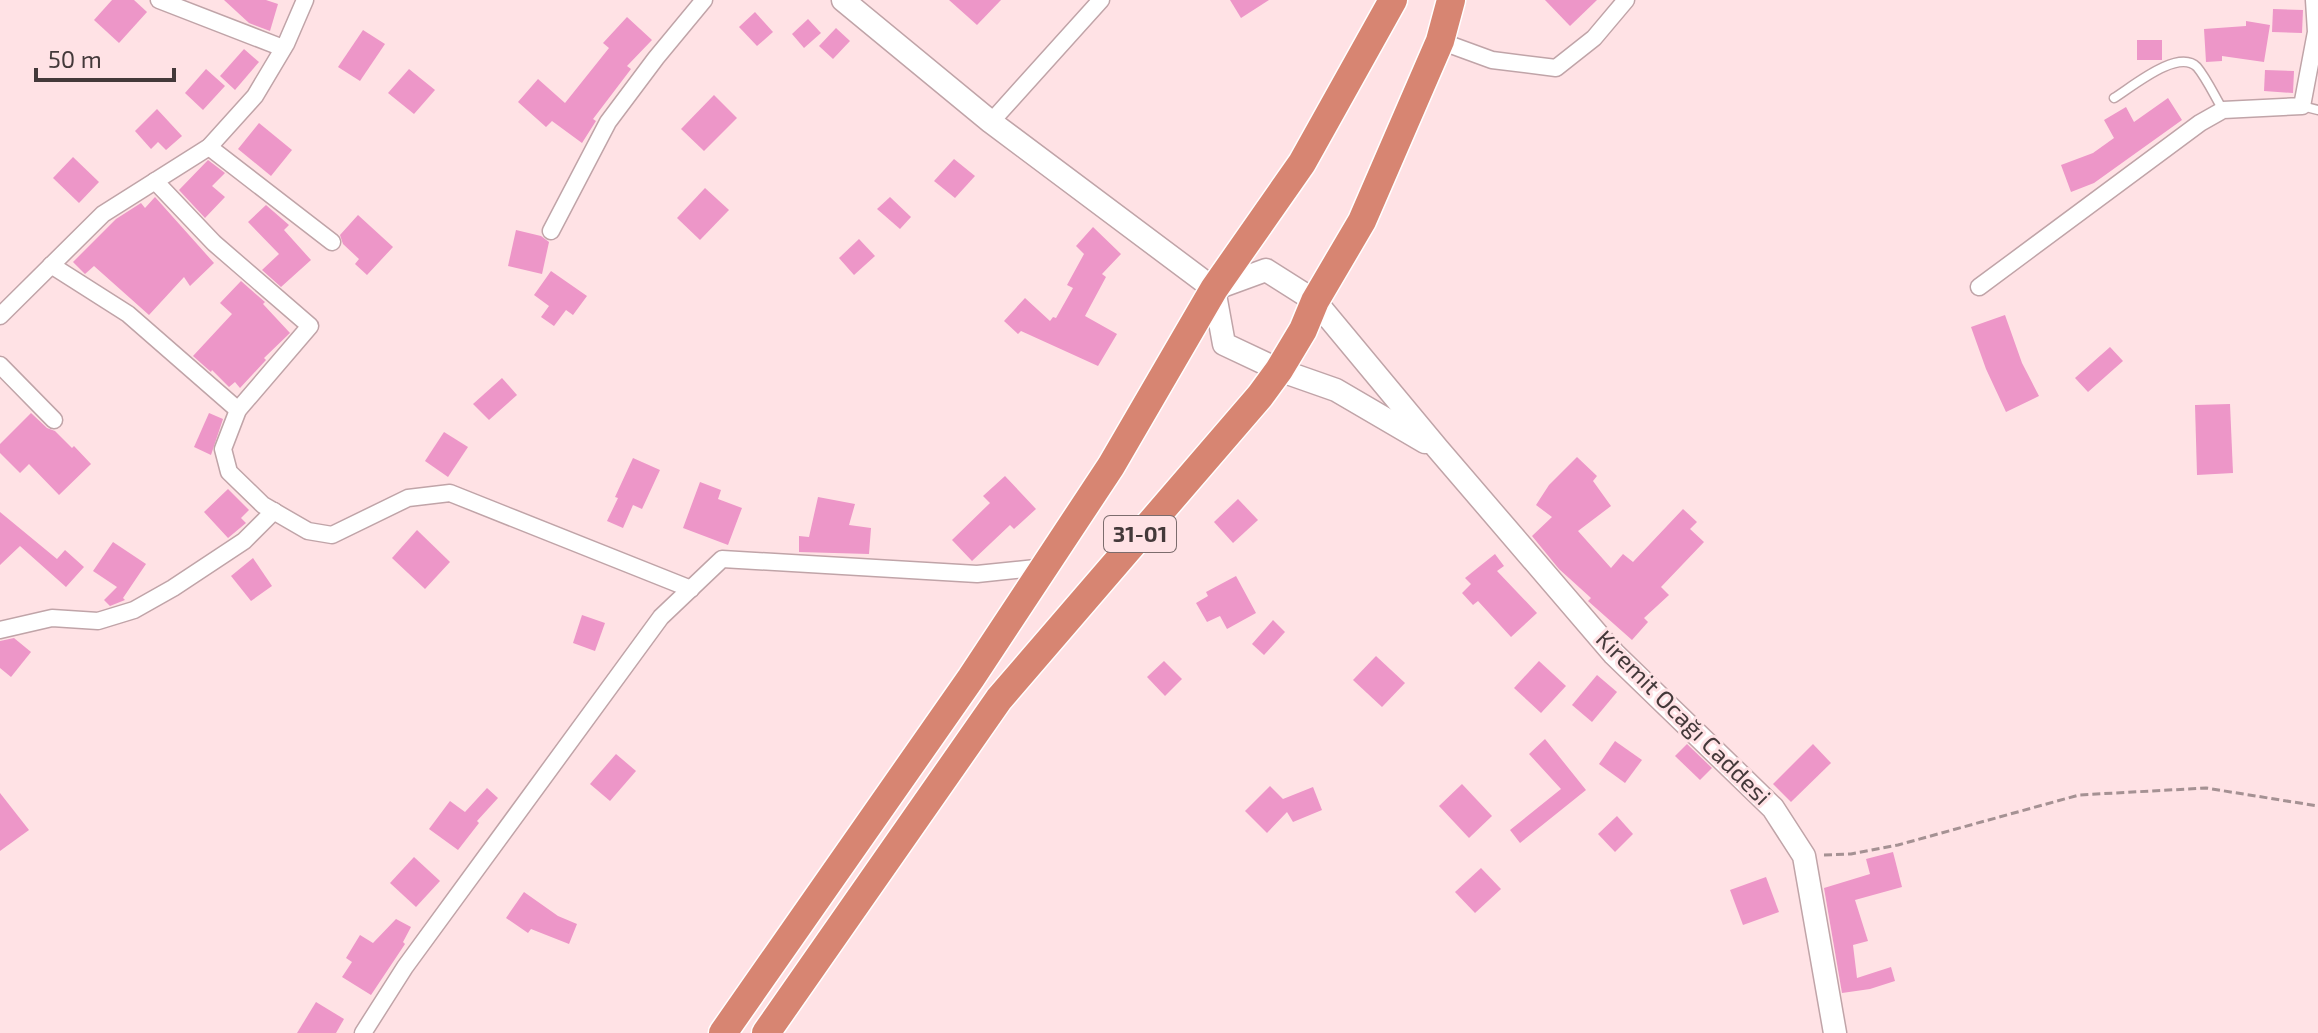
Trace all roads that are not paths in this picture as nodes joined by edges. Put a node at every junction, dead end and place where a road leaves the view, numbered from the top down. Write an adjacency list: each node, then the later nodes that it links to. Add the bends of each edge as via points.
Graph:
1 (159, 0): 11 (street)
2 (305, 0): 11 (street)
3 (704, 0): 18 (street, via 608,122)
4 (843, 0): 15 (street)
5 (1101, 0): 15 (street)
6 (1393, 0): 22 (highway, 31-01, via 1302,163)
7 (1451, 0): 10 (highway, 31-01)
8 (1626, 0): 10 (street, via 1594,38 1556,68 1492,60)
9 (2314, 0): 13 (street)
10 (1440, 41): 23 (highway, 31-01, via 1362,221)
11 (283, 48): 16 (street, via 255,96)
12 (2114, 98): 14 (lane, via 2168,64 2182,61 2197,68)
13 (2310, 108): 14 (street)
14 (2223, 110): 21 (street)
15 (991, 122): 22 (street)
16 (209, 147): 17 (street); 19 (street)
17 (155, 181): 20 (street, via 103,214); 27 (street, via 214,243 310,326)
18 (551, 231)
19 (332, 242)
20 (51, 265): 24 (street); 27 (street, via 128,314)
21 (1979, 287)
22 (1214, 289): 23 (street, Kiremit Ocağı Caddesi, via 1266,270); 26 (street, via 1224,344); 31 (highway, 31-01)
23 (1315, 301): 26 (highway, 31-01); 29 (street, Kiremit Ocağı Caddesi)
24 (0, 316)
25 (0, 365): 28 (street)
26 (1279, 370): 29 (street, via 1336,390); 36 (highway, 31-01, via 999,699)
27 (238, 410): 30 (street, via 223,449 229,472)
28 (54, 420)
29 (1438, 449): 37 (street, Kiremit Ocağı Caddesi, via 1614,654 1773,808 1804,856)
30 (274, 511): 32 (street, via 308,531 332,535 408,498 450,493); 33 (street, via 244,541 134,610 98,621 52,618)
31 (1045, 567): 32 (street, via 977,574 722,559); 35 (highway, 31-01)
32 (691, 589): 34 (street, via 652,630 405,967)
33 (0, 630)
34 (363, 1033)
35 (723, 1033)
36 (766, 1033)
37 (1835, 1033)

